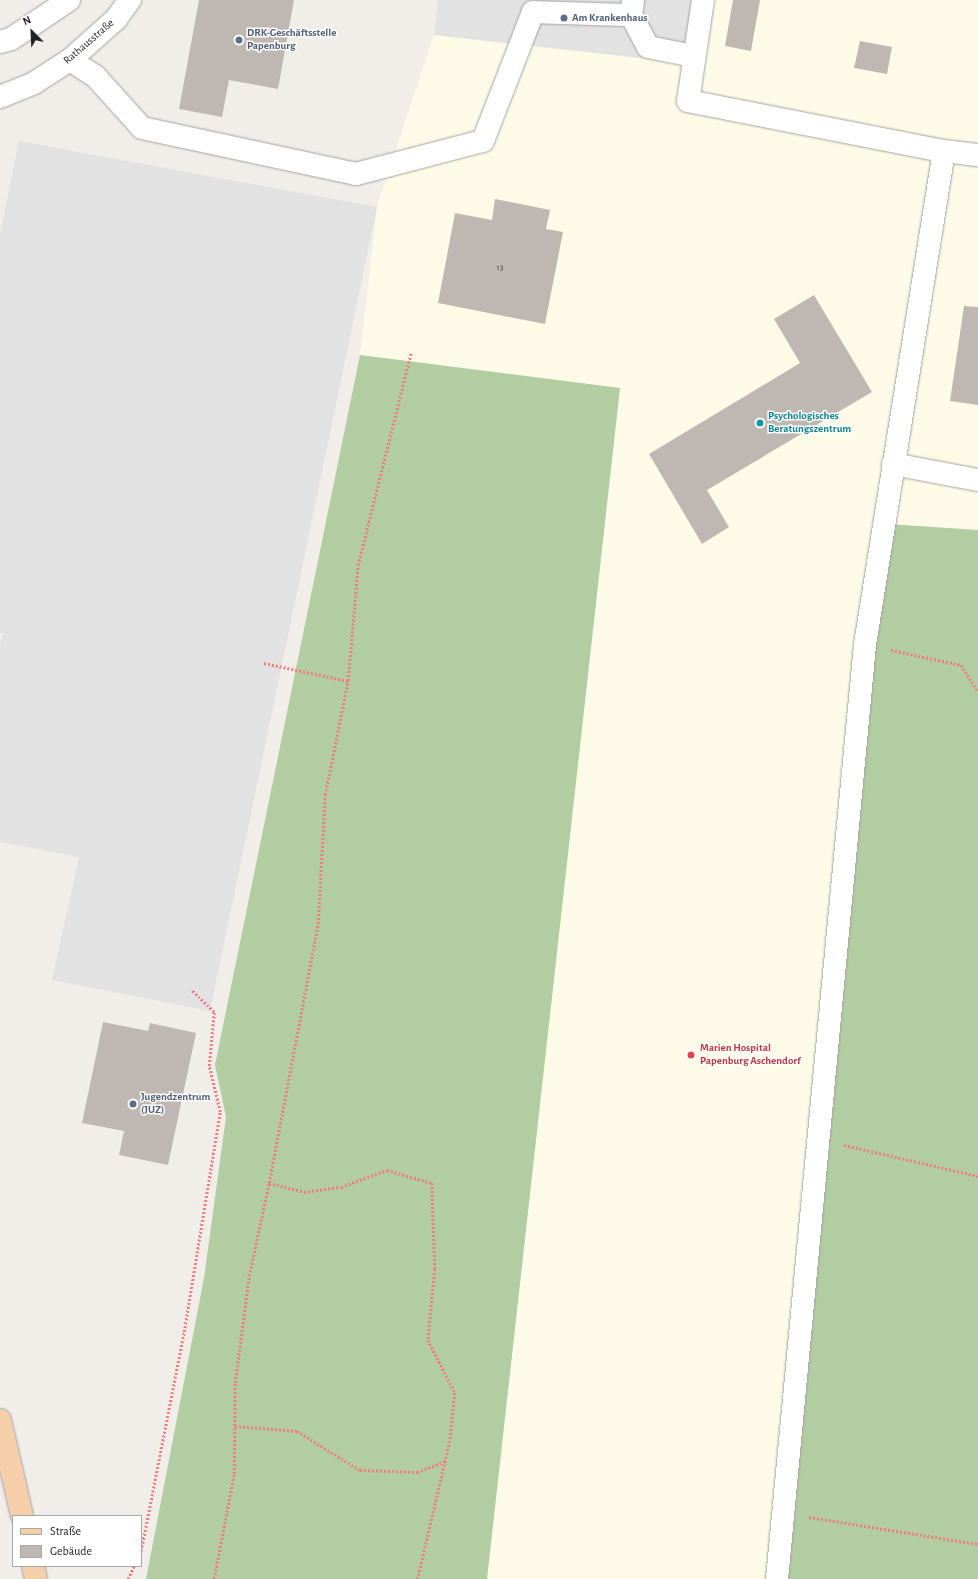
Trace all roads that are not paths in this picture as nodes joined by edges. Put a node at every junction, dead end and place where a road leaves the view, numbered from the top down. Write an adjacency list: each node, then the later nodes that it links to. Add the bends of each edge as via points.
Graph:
1 (69, 0): 5 (street, via 11,39)
2 (130, 0): 7 (street, Rathausstraße, via 116,19)
3 (703, 0): 6 (street)
4 (632, 8): 6 (street, via 648,47); 7 (street, via 533,12 483,141 356,174 142,128 95,76)
5 (0, 42)
6 (693, 56): 9 (street, via 688,101)
7 (70, 60): 8 (street, Rathausstraße, via 34,83)
8 (0, 97)
9 (944, 151): 10 (street); 11 (street)
10 (978, 156)
11 (893, 464): 12 (street); 17 (street, via 865,645)
12 (978, 480)
13 (0, 1420): 14 (main road)
14 (22, 1515)
15 (33, 1567): 16 (main road)
16 (36, 1579)
17 (777, 1579)

